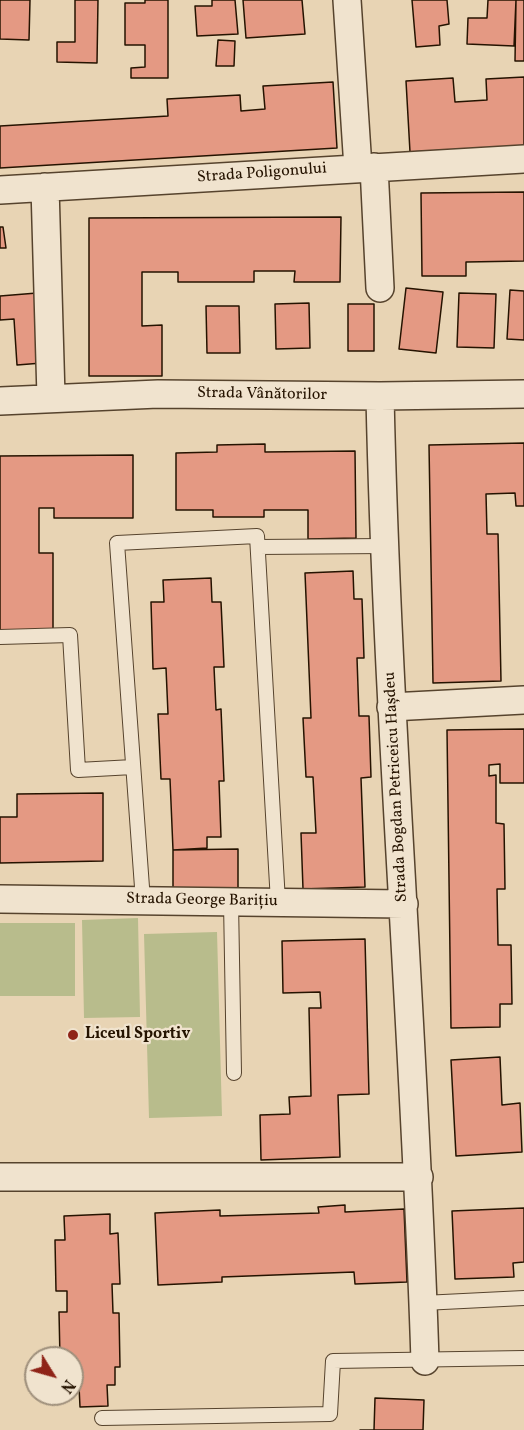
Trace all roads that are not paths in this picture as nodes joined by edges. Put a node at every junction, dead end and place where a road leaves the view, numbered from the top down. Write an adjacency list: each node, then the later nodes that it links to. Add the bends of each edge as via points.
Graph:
1 (347, 0): 3 (street)
2 (524, 159): 3 (street, Strada Poligonului)
3 (366, 167): 4 (street, Strada Poligonului); 6 (street)
4 (45, 187): 5 (street, Strada Poligonului); 9 (street)
5 (0, 190)
6 (380, 288)
7 (524, 394): 8 (street, Strada Vânătorilor)
8 (380, 396): 9 (street, Strada Vânătorilor); 11 (street, Strada Bogdan Petriceicu Hașdeu)
9 (51, 397): 10 (street, Strada Vânătorilor)
10 (0, 401)
11 (384, 546): 12 (lane); 15 (street, Strada Bogdan Petriceicu Hașdeu)
12 (258, 547): 16 (lane, via 257,536 117,543); 20 (lane)
13 (0, 637): 16 (lane, via 70,635 78,770)
14 (524, 700): 15 (street)
15 (392, 707): 21 (street, Strada Bogdan Petriceicu Hașdeu)
16 (133, 767): 18 (lane)
17 (0, 899): 18 (street, Strada George Barițiu)
18 (143, 901): 19 (street, Strada George Barițiu)
19 (231, 902): 20 (street, Strada George Barițiu); 22 (lane)
20 (278, 902): 21 (street, Strada George Barițiu)
21 (404, 904): 23 (street, Strada Bogdan Petriceicu Hașdeu)
22 (234, 1073)
23 (419, 1177): 24 (street); 26 (street, Strada Bogdan Petriceicu Hașdeu)
24 (0, 1178)
25 (524, 1298): 26 (lane)
26 (423, 1303): 28 (street, Strada Bogdan Petriceicu Hașdeu)
27 (524, 1358): 28 (lane)
28 (425, 1361): 29 (lane, via 333,1361 330,1414)
29 (102, 1418)

